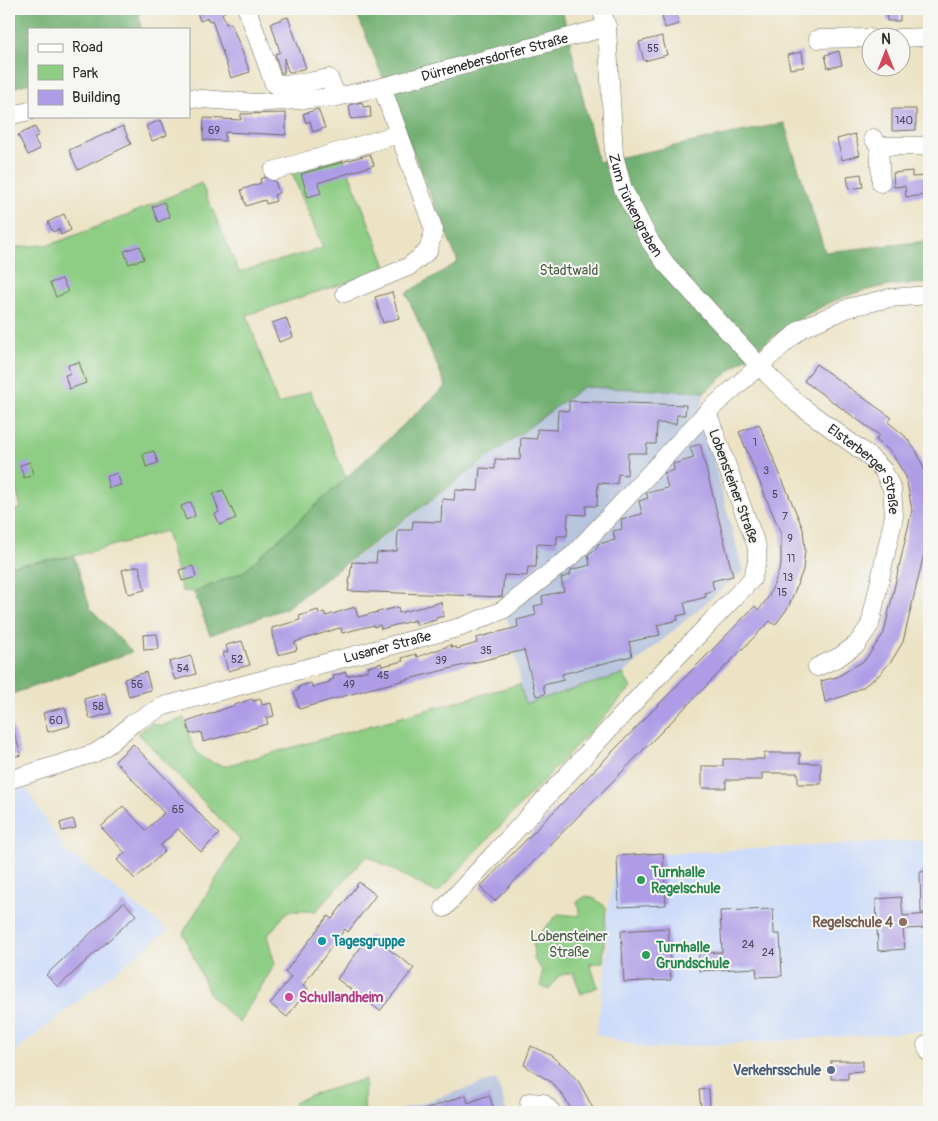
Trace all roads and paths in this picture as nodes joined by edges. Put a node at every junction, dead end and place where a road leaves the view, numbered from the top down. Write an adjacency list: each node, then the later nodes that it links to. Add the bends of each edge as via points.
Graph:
1 (247, 9): 9 (street, via 274,84 329,78)
2 (601, 9): 3 (street, Zum Türkengraben)
3 (607, 27): 8 (street, Dürrenebersdorfer Straße); 19 (street, Zum Türkengraben, via 614,155 623,189 647,236 666,264)
4 (929, 37): 6 (street)
5 (860, 38): 7 (street)
6 (910, 38)
7 (818, 39)
8 (382, 87): 9 (street, Dürrenebersdorfer Straße); 13 (street)
9 (337, 97): 10 (street, Dürrenebersdorfer Straße, via 256,103)
10 (190, 98)
11 (28, 111): 12 (street)
12 (9, 116)
13 (399, 134): 15 (street); 17 (street, via 434,230 428,251 408,267)
14 (929, 146): 16 (street, via 876,142)
15 (273, 171)
16 (881, 182)
17 (345, 293)
18 (929, 295): 19 (street, Lobensteiner Straße, via 890,298 851,307 802,328)
19 (758, 364): 20 (street, Lobensteiner Straße); 21 (street, Elsterberger Straße, via 798,404 869,456 883,470 892,488 894,516 870,625 857,644 839,657)
20 (707, 412): 22 (street, Lusaner Straße, via 574,554 503,610 461,627 164,706 133,723 95,753); 23 (street, Lobensteiner Straße, via 757,547 752,579)
21 (816, 667)
22 (9, 780)
23 (444, 908)
24 (529, 1102): 25 (street, via 543,1103)
25 (552, 1112)

